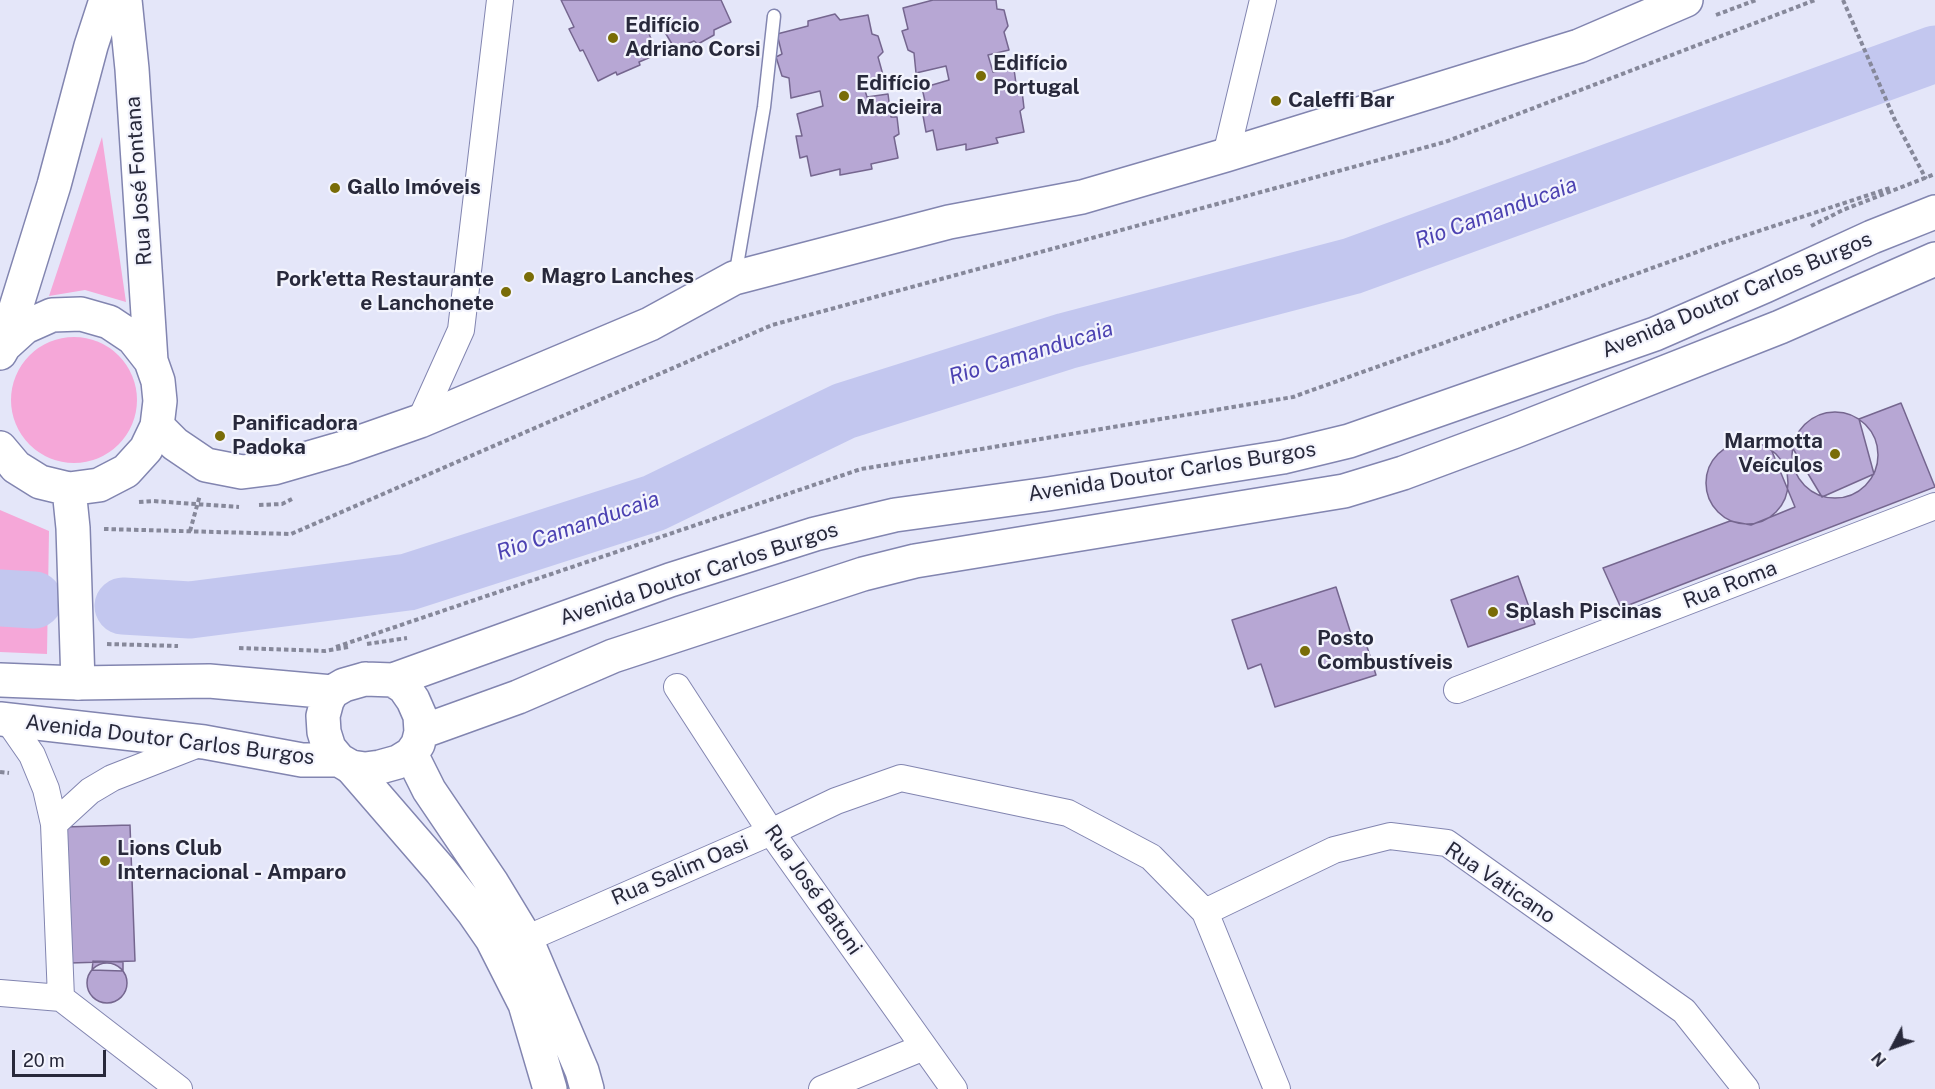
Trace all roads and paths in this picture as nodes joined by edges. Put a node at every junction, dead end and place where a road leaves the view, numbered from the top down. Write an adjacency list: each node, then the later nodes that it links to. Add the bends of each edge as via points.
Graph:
1 (106, 0): 16 (main road)
2 (125, 0): 17 (main road, Rua José Fontana)
3 (500, 0): 18 (street, via 461,330)
4 (1263, 0): 10 (street)
5 (1756, 0): 8 (path)
6 (1815, 0): 27 (path, via 1445,142 772,325 291,534)
7 (1844, 0): 12 (path, via 1894,118)
8 (1679, 6): 10 (main road, via 1579,46)
9 (774, 16): 15 (lane, via 764,107)
10 (1226, 155): 15 (main road, via 1082,197 949,222)
11 (1935, 172): 12 (path)
12 (1925, 177): 13 (path); 28 (path, via 1719,243 1293,397 861,469 325,651)
13 (1932, 213): 31 (main road, Avenida Doutor Carlos Burgos, via 1655,334 1349,441 1283,457 895,515 815,534 670,580)
14 (1935, 259): 37 (main road, Avenida Doutor Carlos Burgos, via 1780,327 1403,473 1354,488 1271,505 915,561 863,574 613,656)
15 (734, 278): 18 (main road, via 650,324)
16 (2, 349): 17 (main road, via 25,327 52,315 81,314 109,322 133,338)
17 (151, 361): 19 (main road, via 160,400)
18 (420, 422): 19 (main road, via 274,468 242,472 206,465)
19 (157, 426): 21 (main road, via 146,449 126,471 99,485)
20 (5, 460): 21 (main road, via 40,482)
21 (69, 489): 27 (main road)
22 (302, 494): 25 (path, via 282,504)
23 (132, 503): 24 (path)
24 (244, 506)
25 (254, 506)
26 (1935, 506): 33 (street, Rua Roma)
27 (73, 528): 29 (main road)
28 (243, 654)
29 (78, 672): 30 (main road, Avenida Doutor Carlos Burgos); 34 (main road, Avenida Doutor Carlos Burgos)
30 (0, 680)
31 (393, 680): 34 (main road, via 365,679); 37 (main road, via 404,687 420,716)
32 (677, 687): 40 (street, Rua José Batoni)
33 (1457, 690)
34 (332, 692): 38 (main road, via 323,716 324,732 329,748)
35 (4, 719): 36 (main road, Avenida Doutor Carlos Burgos); 39 (street, via 32,755 46,789)
36 (204, 742): 38 (main road, Avenida Doutor Carlos Burgos, via 302,760); 39 (street, via 112,778 90,791)
37 (416, 743): 38 (main road, via 398,762 380,768 365,769); 42 (main road, via 429,790)
38 (345, 763): 47 (main road, via 441,871 492,939 525,1004)
39 (54, 824): 44 (street)
40 (771, 832): 41 (street, Rua Salim Oasi, via 836,801 901,778 1068,813 1151,857); 42 (street, Rua Salim Oasi); 45 (street, Rua José Batoni)
41 (1205, 912): 51 (street); 52 (street, Rua Vaticano, via 1334,850 1389,836 1447,843 1684,1011)
42 (526, 939): 48 (main road)
43 (0, 993): 44 (street)
44 (61, 998): 46 (street)
45 (924, 1047): 49 (street); 50 (street, Rua José Batoni)
46 (179, 1089)
47 (550, 1089)
48 (587, 1089)
49 (822, 1089)
50 (954, 1089)
51 (1276, 1089)
52 (1746, 1089)

